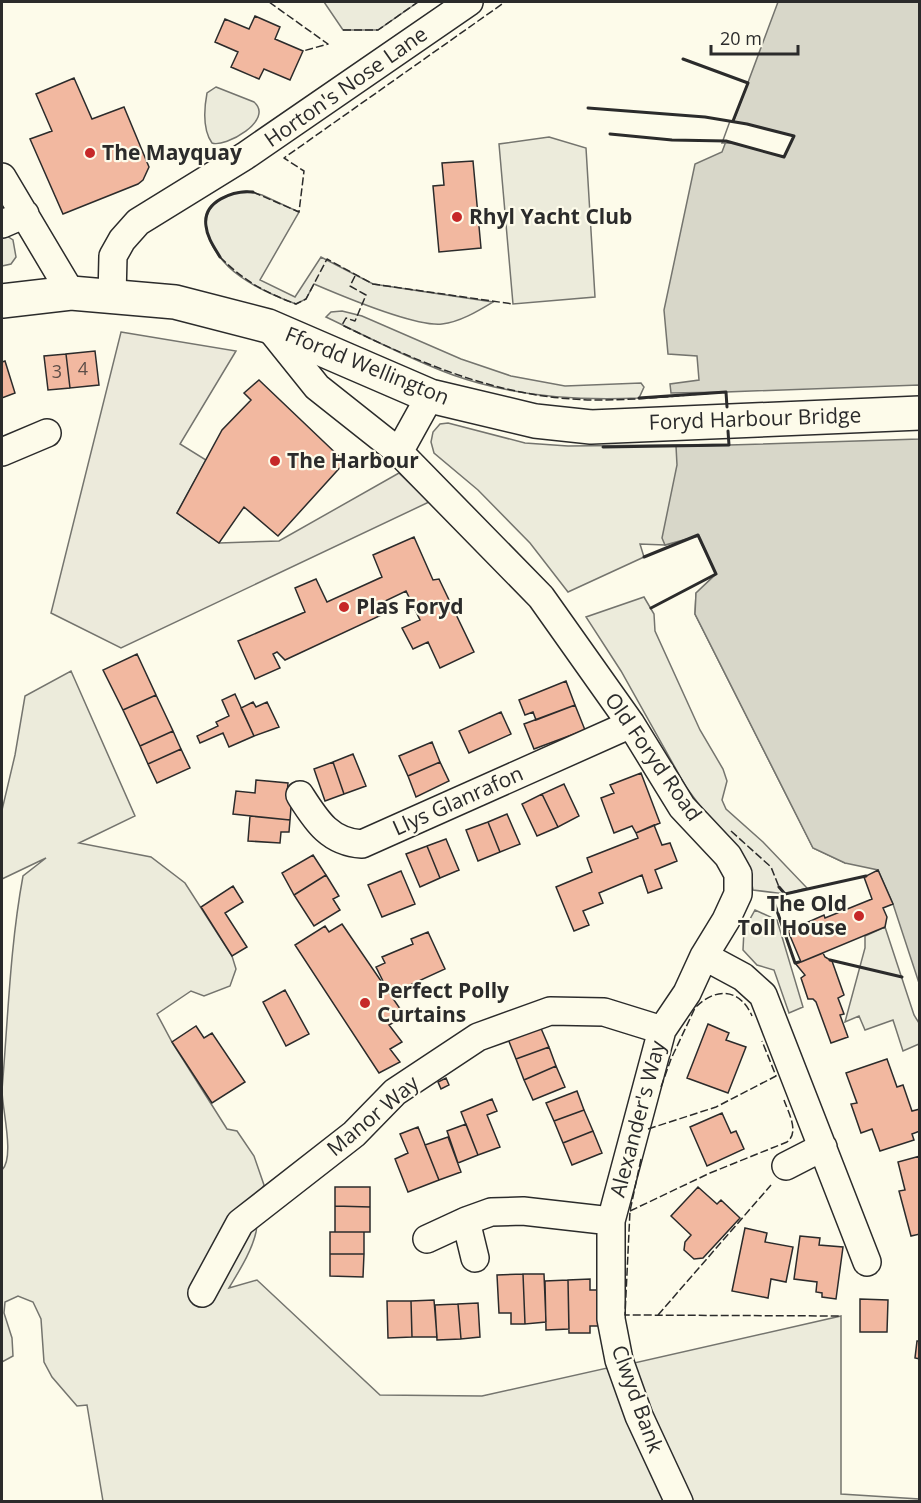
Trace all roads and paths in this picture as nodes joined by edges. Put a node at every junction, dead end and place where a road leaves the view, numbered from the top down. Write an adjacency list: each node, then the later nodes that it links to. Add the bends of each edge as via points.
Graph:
1 (468, 2): 5 (street, Horton's Nose Lane, via 245,156 138,222 113,256)
2 (2, 177): 3 (street)
3 (13, 219): 4 (street)
4 (71, 293): 5 (main road, Ffordd Wellington); 6 (main road, Ffordd Wellington)
5 (112, 297): 7 (main road, Ffordd Wellington, via 175,302)
6 (2, 302)
7 (268, 326): 8 (main road, Ffordd Wellington); 13 (street, Old Foryd Road, via 317,387)
8 (430, 396): 10 (main road, Ffordd Wellington, via 535,421); 13 (street)
9 (920, 412): 10 (main road, Foryd Harbour Bridge)
10 (591, 427)
11 (47, 433): 12 (street)
12 (2, 452)
13 (399, 452): 14 (street, Old Foryd Road, via 541,597)
14 (631, 724): 15 (street, Llys Glanrafon, via 362,844 331,836); 16 (street, Old Foryd Road, via 682,807 728,856 738,874 738,894)
15 (300, 795)
16 (704, 956): 17 (street, Alexander's Way, via 687,993); 18 (street, via 743,976 763,995)
17 (662, 1030): 21 (street, Alexander's Way); 25 (street, Manor Way, via 604,1012 550,1011 478,1037 396,1092 354,1134 240,1223)
18 (823, 1147): 19 (street); 24 (street)
19 (786, 1166)
20 (466, 1221): 21 (street, via 491,1212 524,1211); 22 (street); 23 (street)
21 (611, 1221): 26 (street, Clwyd Bank, via 611,1320 619,1360 639,1416)
22 (427, 1239)
23 (475, 1258)
24 (867, 1262)
25 (202, 1293)
26 (679, 1502)

